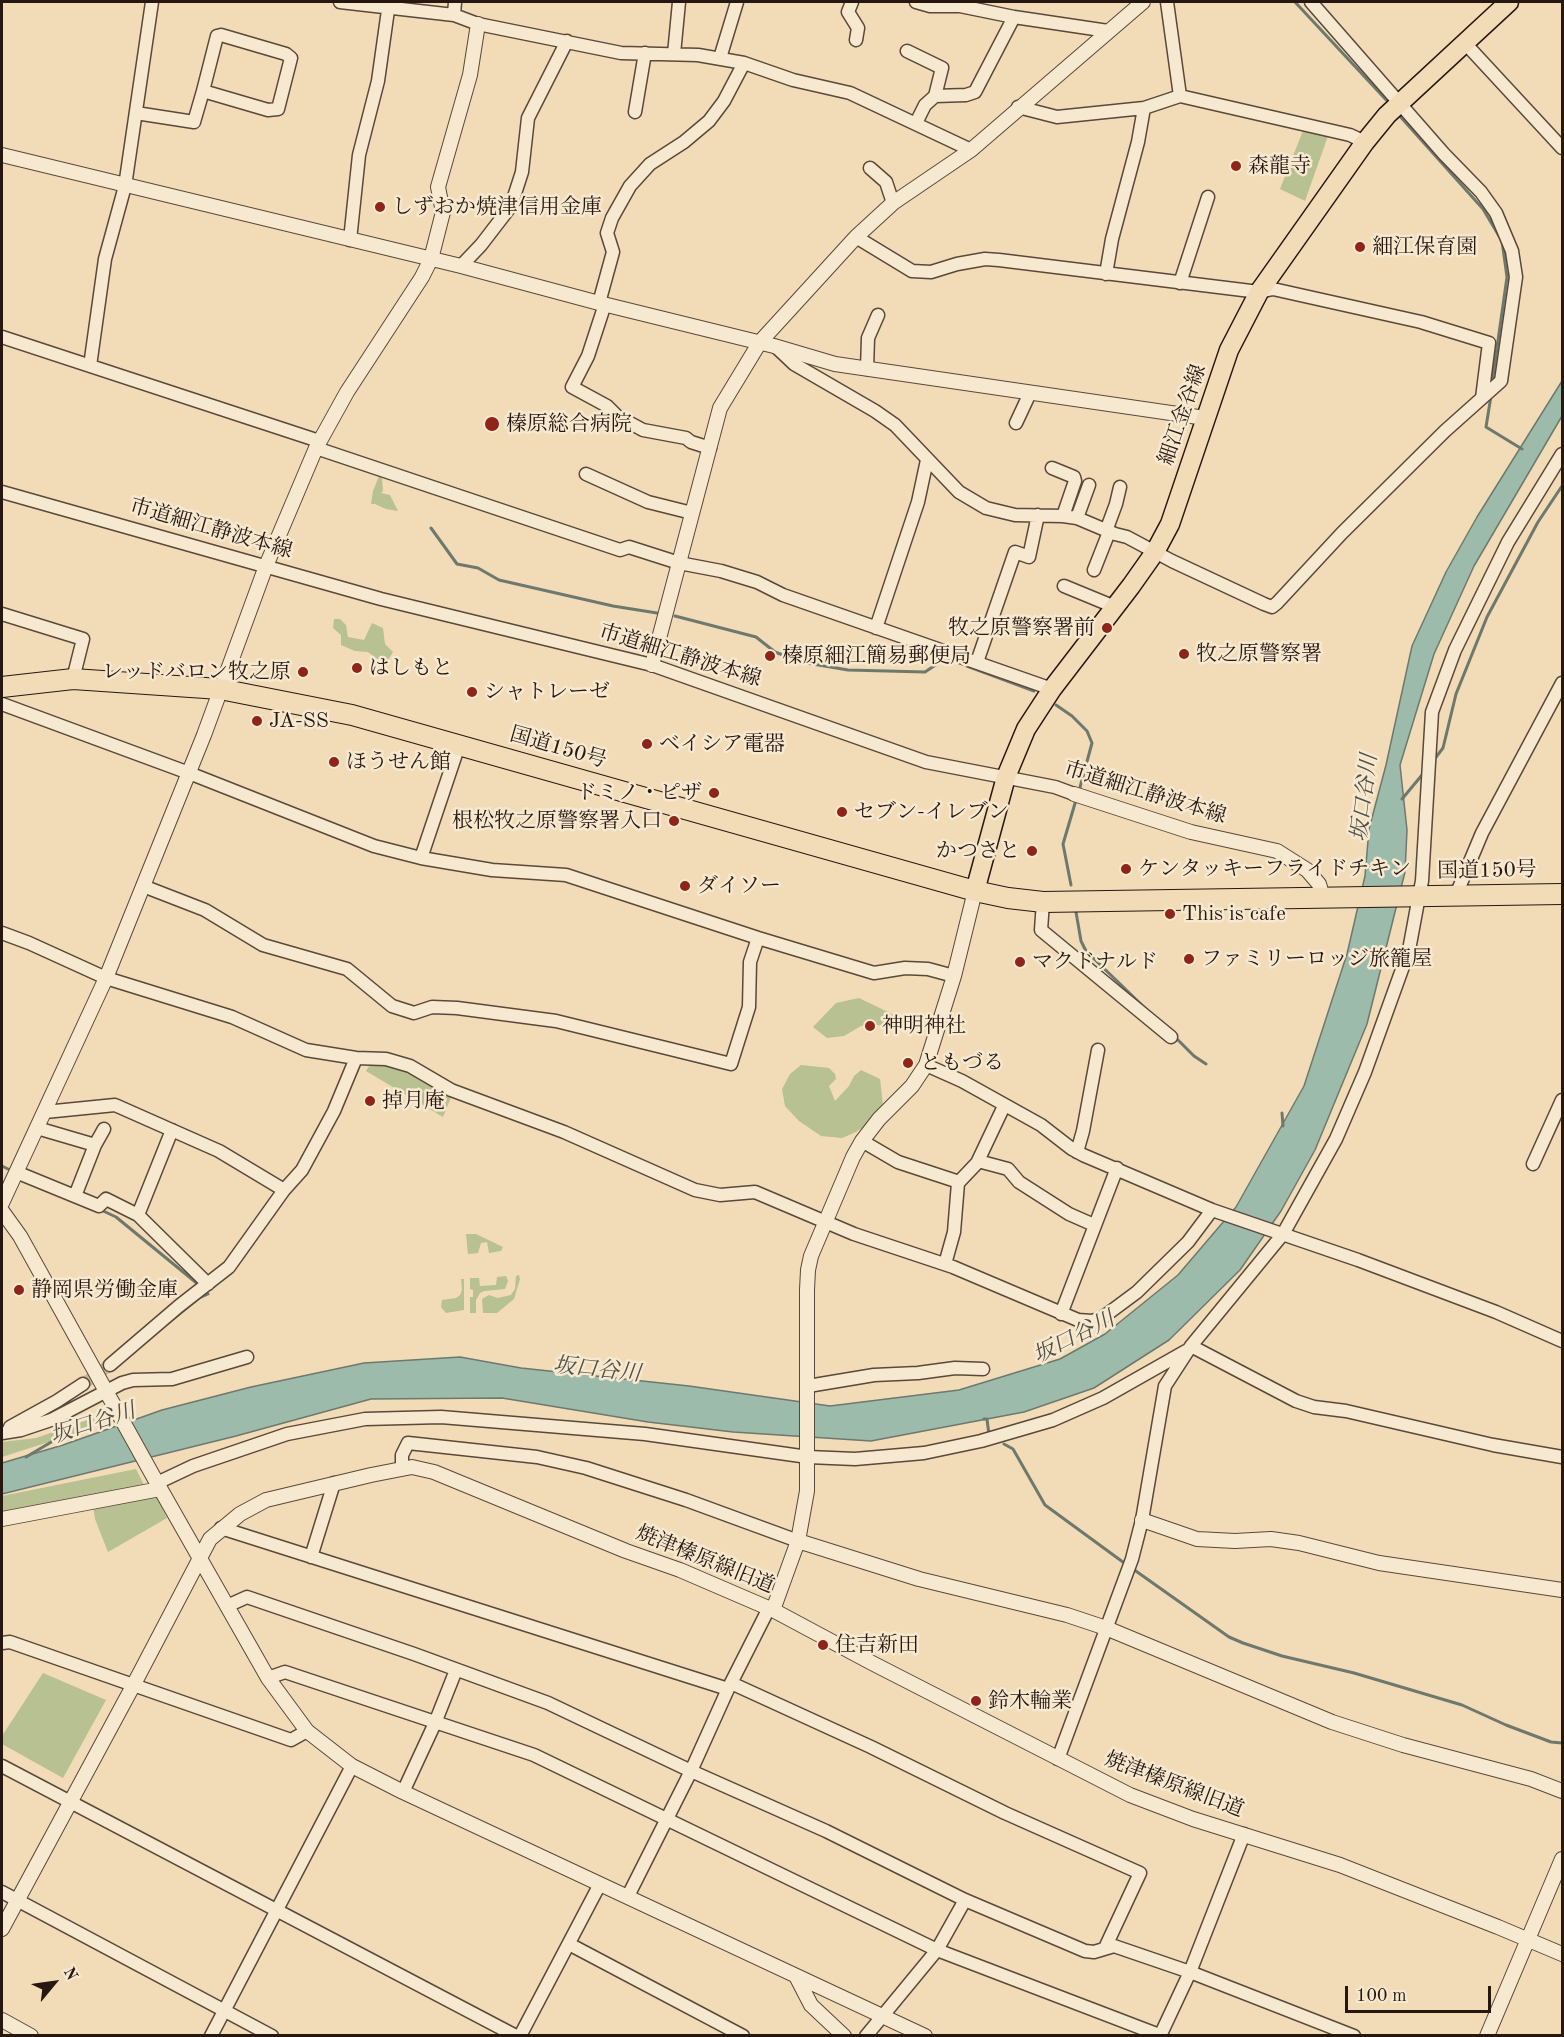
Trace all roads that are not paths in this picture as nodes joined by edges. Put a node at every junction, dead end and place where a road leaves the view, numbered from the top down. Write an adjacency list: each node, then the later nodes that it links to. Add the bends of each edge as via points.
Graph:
1 (152, 2): 32 (street)
2 (340, 2): 12 (street)
3 (455, 2): 13 (street)
4 (679, 2): 22 (street)
5 (737, 2): 23 (street)
6 (852, 2): 18 (street, via 848,12 858,28)
7 (916, 2): 14 (street)
8 (1143, 2): 16 (street)
9 (1167, 2): 27 (street)
10 (1311, 2): 29 (street)
11 (1509, 2): 19 (main road, 細江金谷線)
12 (389, 5): 13 (street); 43 (street, via 378,81 359,155)
13 (454, 15): 15 (street)
14 (1014, 17): 16 (street); 26 (street, via 975,92)
15 (478, 24): 17 (street); 44 (street, via 470,75 438,187 443,213)
16 (1108, 31): 28 (street)
17 (567, 40): 21 (street, via 621,53); 45 (street, via 528,118 522,172 511,206)
18 (856, 40)
19 (1464, 42): 29 (main road, 細江金谷線); 35 (street)
20 (907, 51): 26 (street, via 942,68)
21 (645, 53): 22 (street); 31 (street)
22 (674, 54): 23 (street)
23 (720, 58): 24 (street)
24 (744, 63): 33 (street, via 793,80 850,93); 49 (street, via 724,102 709,121 650,164 630,186 607,233 613,252)
25 (203, 91): 25 (street, via 217,36 291,58 278,109 268,110); 32 (street, via 194,122)
26 (935, 96): 33 (street)
27 (1180, 96): 30 (street); 34 (street, via 1350,135)
28 (1018, 107): 30 (street, via 1057,117); 36 (street)
29 (1394, 107): 34 (main road, 細江金谷線); 56 (street, via 1481,192 1496,213 1512,251 1516,277 1501,381)
30 (1144, 108): 46 (street)
31 (635, 112)
32 (136, 113): 39 (street)
33 (916, 123): 36 (street)
34 (1365, 142): 48 (main road, 細江金谷線)
35 (1563, 148)
36 (971, 150): 41 (street)
37 (2, 155): 39 (street)
38 (870, 168): 41 (street, via 886,182)
39 (125, 186): 43 (street); 53 (street, via 105,259)
40 (1208, 197): 47 (street)
41 (893, 203): 42 (street)
42 (856, 237): 46 (street, via 912,271 931,272 986,259); 52 (street)
43 (350, 240): 44 (street)
44 (431, 259): 45 (street); 59 (street)
45 (461, 266): 49 (street)
46 (1106, 274): 47 (street)
47 (1180, 283): 48 (street)
48 (1259, 292): 56 (street, via 1273,289 1374,311 1490,343); 57 (main road, 細江金谷線, via 1230,350)
49 (602, 304): 52 (street); 60 (street, via 588,356 572,387 643,430)
50 (878, 315): 54 (street, via 868,338)
51 (2, 337): 53 (street)
52 (767, 344): 54 (street); 60 (street, via 720,408); 62 (street, via 895,425)
53 (90, 366): 59 (street)
54 (867, 369): 55 (street)
55 (1030, 393): 57 (street); 58 (street)
56 (1483, 397): 73 (street, via 1272,607)
57 (1205, 418): 73 (main road, 細江金谷線, via 1170,524)
58 (1016, 423)
59 (318, 445): 74 (street, via 620,550 629,547); 75 (street)
60 (710, 447): 68 (street)
61 (1563, 454): 98 (street, via 1508,542 1455,650 1432,712)
62 (927, 460): 69 (street, via 959,492 986,507 1015,515); 80 (street, via 918,502)
63 (1052, 468): 70 (street, via 1076,480)
64 (586, 474): 68 (street, via 648,502)
65 (1089, 485): 71 (street)
66 (1120, 487): 72 (street)
67 (2, 492): 75 (street, 市道細江静波本線)
68 (692, 513): 74 (street)
69 (1038, 515): 70 (street); 81 (street, via 1029,557 1015,552)
70 (1063, 516): 71 (street)
71 (1077, 518): 72 (street)
72 (1108, 531): 73 (street); 76 (street)
73 (1155, 552): 78 (main road, 細江金谷線)
74 (679, 563): 80 (street, via 757,582); 82 (street)
75 (266, 566): 82 (street, 市道細江静波本線, via 381,599); 86 (street)
76 (1094, 570)
77 (1064, 586): 78 (street)
78 (1115, 607): 87 (main road, 細江金谷線)
79 (2, 614): 83 (street, via 83,639)
80 (876, 628): 81 (street)
81 (977, 662): 87 (street)
82 (652, 665): 91 (street, 市道細江静波本線, via 926,762)
83 (73, 679): 85 (highway, 国道150号); 86 (highway, 国道150号)
84 (1563, 683): 97 (street, via 1482,833)
85 (2, 687)
86 (220, 689): 89 (highway, 国道150号, via 352,715); 90 (street)
87 (1052, 689): 91 (main road, 細江金谷線, via 1026,729)
88 (2, 704): 90 (street)
89 (459, 745): 93 (street); 95 (highway, 国道150号)
90 (189, 772): 93 (street, via 374,846); 94 (street)
91 (1006, 777): 92 (street, 市道細江静波本線); 95 (main road, 細江金谷線)
92 (1077, 795): 99 (street, 市道細江静波本線, via 1191,832 1277,851 1307,870 1319,884)
93 (421, 858): 102 (street, via 492,870 566,875)
94 (143, 886): 102 (street, via 205,910 263,945 347,969 392,1006 414,1012 432,1007 457,1008 556,1021 731,1064 749,1007 750,962); 104 (street)
95 (975, 891): 100 (highway, 国道150号); 103 (street)
96 (1563, 894): 97 (highway, 国道150号)
97 (1456, 895): 98 (highway, 国道150号)
98 (1418, 896): 99 (highway, 国道150号); 131 (street, via 1409,950 1365,1072 1336,1139)
99 (1323, 897): 100 (highway, 国道150号)
100 (1044, 902): 105 (street, via 1041,930)
101 (2, 933): 104 (street)
102 (758, 938): 103 (street, via 874,973 928,969)
103 (954, 976): 108 (street)
104 (106, 978): 107 (street, via 232,1017 306,1050); 111 (street)
105 (1170, 1037)
106 (1098, 1050): 117 (street)
107 (356, 1058): 123 (street, via 302,1170); 129 (street, via 386,1059 410,1066 451,1090 564,1132 695,1190 720,1196 755,1192)
108 (926, 1065): 110 (street); 115 (street)
109 (1563, 1100): 119 (street)
110 (1004, 1106): 117 (street, via 1041,1125); 118 (street)
111 (45, 1112): 112 (street); 114 (street, via 115,1105)
112 (37, 1128): 116 (street); 121 (street)
113 (104, 1129): 116 (street)
114 (172, 1130): 123 (street, via 219,1151); 128 (street)
115 (862, 1141): 122 (street, via 898,1161); 129 (street)
116 (95, 1145): 124 (street)
117 (1077, 1152): 120 (street)
118 (978, 1161): 122 (street); 130 (street, via 1008,1169 1019,1182)
119 (1533, 1164)
120 (1117, 1168): 126 (street); 130 (street)
121 (16, 1172): 124 (street); 125 (street)
122 (959, 1182): 132 (street, via 954,1232)
123 (284, 1190): 133 (street, via 229,1267)
124 (75, 1196): 128 (street, via 99,1206 106,1199)
125 (2, 1203)
126 (1212, 1210): 131 (street); 134 (street, via 1162,1270 1124,1303 1102,1318 1087,1321)
127 (2, 1211): 142 (street, via 20,1236)
128 (138, 1215): 133 (street)
129 (826, 1223): 132 (street); 141 (street, via 808,1270)
130 (1094, 1225): 134 (street)
131 (1280, 1234): 135 (street, via 1496,1312); 136 (street)
132 (945, 1264): 134 (street)
133 (208, 1284): 138 (street)
134 (1061, 1314)
135 (1563, 1341)
136 (1191, 1346): 144 (street, via 1103,1398 1053,1420 981,1441 924,1453 855,1459); 145 (street, via 1314,1407); 150 (street, via 1165,1386)
137 (247, 1357): 142 (street, via 172,1379 133,1380)
138 (110, 1365)
139 (983, 1369): 141 (street, via 874,1375)
140 (83, 1384): 143 (street)
141 (808, 1388): 144 (street)
142 (105, 1391): 143 (street, via 51,1420); 147 (street)
143 (2, 1432)
144 (808, 1457): 147 (street, via 645,1434 441,1417 365,1419 287,1434); 152 (street, via 807,1491)
145 (1563, 1457)
146 (402, 1468): 148 (street, 焼津榛原線旧道); 152 (street, via 402,1455 408,1443 537,1457 586,1468 686,1500); 157 (street, 焼津榛原線旧道, via 434,1472)
147 (156, 1482): 149 (street); 154 (street)
148 (334, 1483): 151 (street, 焼津榛原線旧道, via 266,1500); 153 (street)
149 (2, 1519)
150 (1142, 1520): 155 (street, via 1197,1539 1272,1539 1379,1563); 158 (street, via 1128,1573)
151 (220, 1528): 153 (street); 154 (street, 焼津榛原線旧道)
152 (798, 1541): 157 (street); 158 (street, via 919,1579)
153 (311, 1557): 163 (street)
154 (200, 1558): 156 (street); 162 (street, 焼津榛原線旧道)
155 (1563, 1590)
156 (227, 1606): 160 (street, via 247,1597); 161 (street)
157 (771, 1609): 163 (street); 166 (street, 焼津榛原線旧道)
158 (1106, 1628): 166 (street); 170 (street, via 1332,1722)
159 (2, 1643): 162 (street, via 10,1642)
160 (456, 1670): 164 (street); 169 (street, via 548,1703)
161 (268, 1678): 164 (street, via 285,1672); 165 (street)
162 (133, 1686): 165 (street, via 291,1740); 172 (street, 焼津榛原線旧道)
163 (729, 1686): 169 (street); 185 (street, via 871,1747 1140,1873)
164 (435, 1723): 171 (street); 173 (street, via 534,1755)
165 (307, 1731): 168 (street)
166 (1058, 1759): 174 (street, 焼津榛原線旧道, via 1139,1798)
167 (2, 1766): 172 (street)
168 (352, 1766): 171 (street); 181 (street)
169 (691, 1772): 173 (street); 180 (street, via 826,1831)
170 (1563, 1791)
171 (403, 1792): 176 (street)
172 (71, 1802): 179 (street, 焼津榛原線旧道); 181 (street)
173 (667, 1818): 178 (street); 186 (street)
174 (1244, 1834): 183 (street, 焼津榛原線旧道, via 1340,1865); 188 (street)
175 (1563, 1859): 183 (street)
176 (600, 1884): 178 (street); 184 (street)
177 (2, 1892): 179 (street)
178 (628, 1896): 189 (street)
179 (17, 1900): 182 (street, 焼津榛原線旧道); 190 (street)
180 (964, 1900): 185 (street, via 1085,1951); 186 (street)
181 (276, 1909): 190 (street); 197 (street)
182 (2, 1929)
183 (1528, 1940): 187 (street, 焼津榛原線旧道); 203 (street)
184 (568, 1944): 197 (street); 198 (street)
185 (1105, 1948): 188 (street, via 1114,1946)
186 (937, 1950): 191 (street); 193 (street)
187 (1563, 1954)
188 (1190, 1972): 193 (street); 202 (street)
189 (796, 1976): 191 (street); 199 (street, via 811,2005)
190 (224, 2010): 195 (street); 196 (street)
191 (883, 2015): 200 (street); 201 (street)
192 (2, 2020): 194 (street)
193 (1161, 2035)
194 (31, 2036)
195 (211, 2036)
196 (272, 2036)
197 (518, 2036)
198 (743, 2036)
199 (844, 2036)
200 (866, 2036)
201 (925, 2036)
202 (1354, 2036)
203 (1487, 2036)

